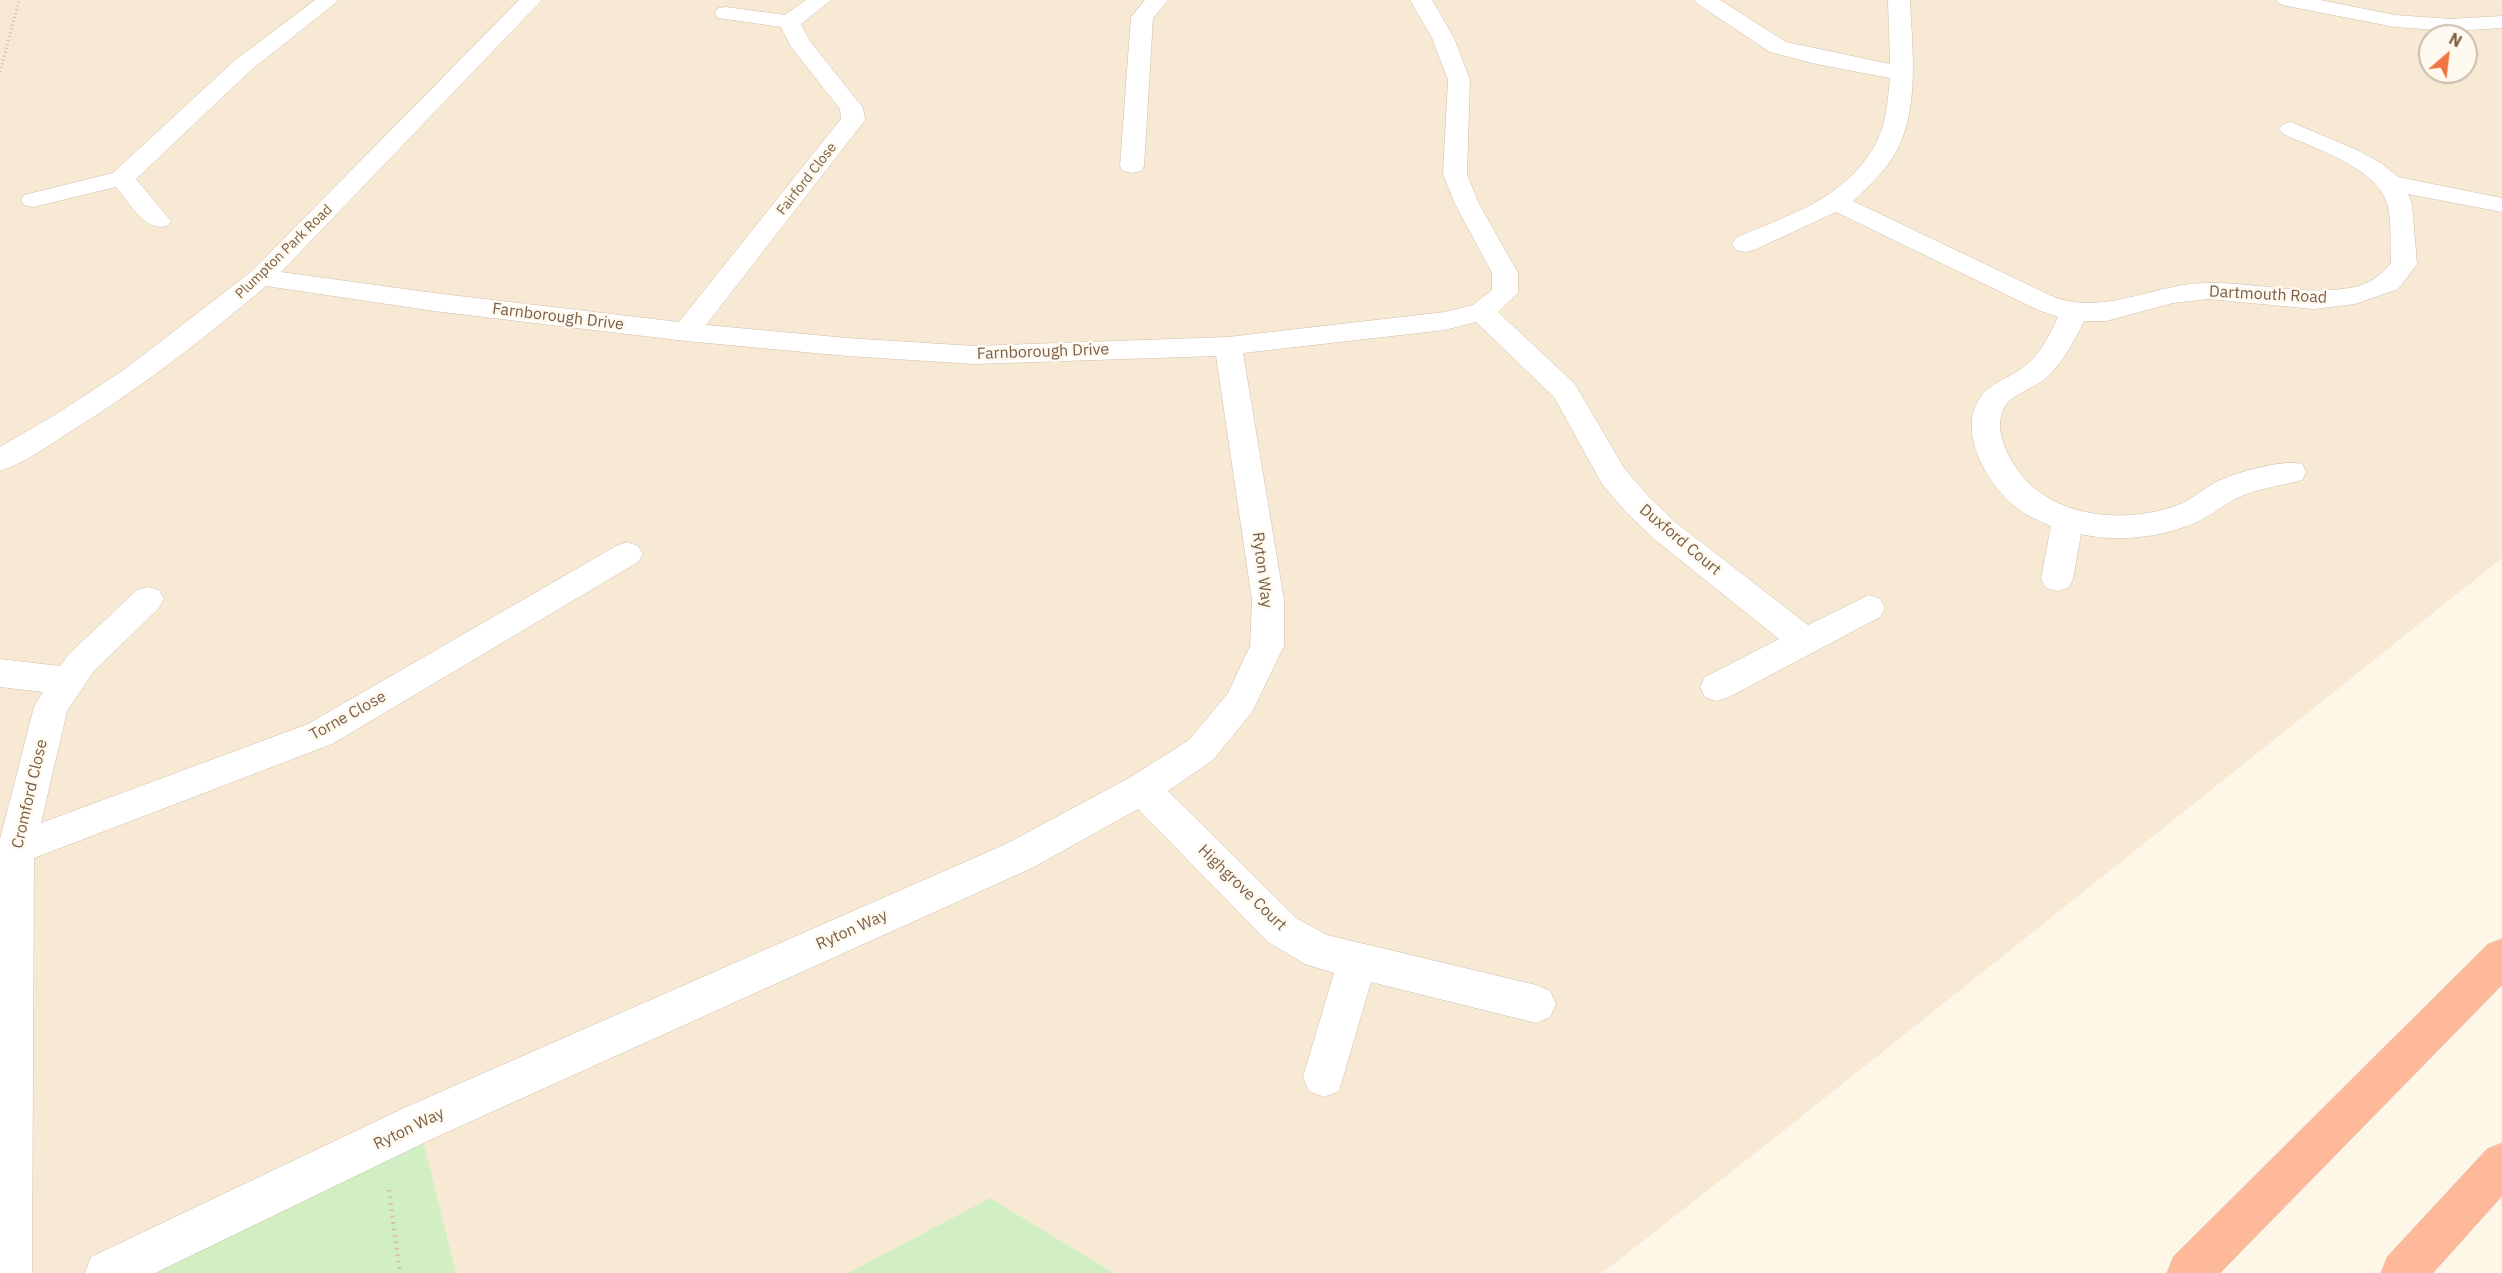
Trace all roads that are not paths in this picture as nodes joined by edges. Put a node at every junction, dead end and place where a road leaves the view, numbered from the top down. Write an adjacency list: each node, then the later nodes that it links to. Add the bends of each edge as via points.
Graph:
1 (328, 0): 15 (street, via 242,66)
2 (531, 0): 22 (street, Plumpton Park Road)
3 (820, 0): 10 (street)
4 (1157, 0): 14 (street, via 1142,17)
5 (1421, 0): 23 (street, Farnborough Drive, via 1443,38 1459,80 1455,174 1505,273 1505,293)
6 (1705, 0): 12 (street, via 1778,47)
7 (1899, 0): 12 (street)
8 (2288, 0): 11 (street, via 2395,21)
9 (726, 14): 10 (street)
10 (789, 22): 25 (street, Fairford Close, via 851,108 853,120)
11 (2501, 23)
12 (1902, 73): 18 (street, via 1888,144 1863,179)
13 (2291, 129): 16 (street, via 2372,168)
14 (1132, 166)
15 (122, 178): 17 (street); 20 (street)
16 (2390, 183): 19 (street); 24 (street, Dartmouth Road, via 2400,204 2404,264 2390,283 2355,296 2314,300 2208,291 2173,295 2106,312)
17 (33, 200)
18 (1836, 203): 21 (street); 24 (street, Dartmouth Road, via 2047,304)
19 (2502, 205)
20 (158, 221)
21 (1745, 244)
22 (261, 277): 25 (street, Farnborough Drive); 27 (street, Plumpton Park Road, via 142,371)
23 (1482, 312): 26 (street, Farnborough Drive, via 1445,321); 34 (street, Duxford Court, via 1565,392 1613,476 1637,504 1664,530)
24 (2074, 313): 29 (street, via 2057,347 2036,372 1994,399 1985,425 1997,462 2015,491 2037,508)
25 (686, 332): 26 (street, Farnborough Drive, via 974,354)
26 (1228, 346): 38 (street, Ryton Way, via 1268,600 1267,646 1240,702 1200,750)
27 (0, 460)
28 (2291, 472): 29 (street, via 2230,489 2183,515 2137,525 2099,526)
29 (2068, 521): 31 (street)
30 (627, 554): 39 (street, Torne Close, via 320,734)
31 (2057, 579)
32 (148, 599): 36 (street, Cromford Close, via 82,662)
33 (1869, 608): 34 (street)
34 (1805, 641): 37 (street)
35 (0, 673): 36 (street)
36 (69, 681): 39 (street, Cromford Close, via 51,707)
37 (1717, 687)
38 (1143, 789): 41 (street, Highgrove Court, via 1282,930 1319,951); 46 (street, Ryton Way, via 1019,856 430,1118)
39 (16, 849): 45 (street, Cromford Close)
40 (2502, 957): 47 (highway)
41 (1357, 960): 42 (street, Highgrove Court); 43 (street)
42 (1536, 1004)
43 (1324, 1077)
44 (2502, 1164): 48 (highway)
45 (10, 1273)
46 (107, 1273)
47 (2189, 1273)
48 (2403, 1273)

